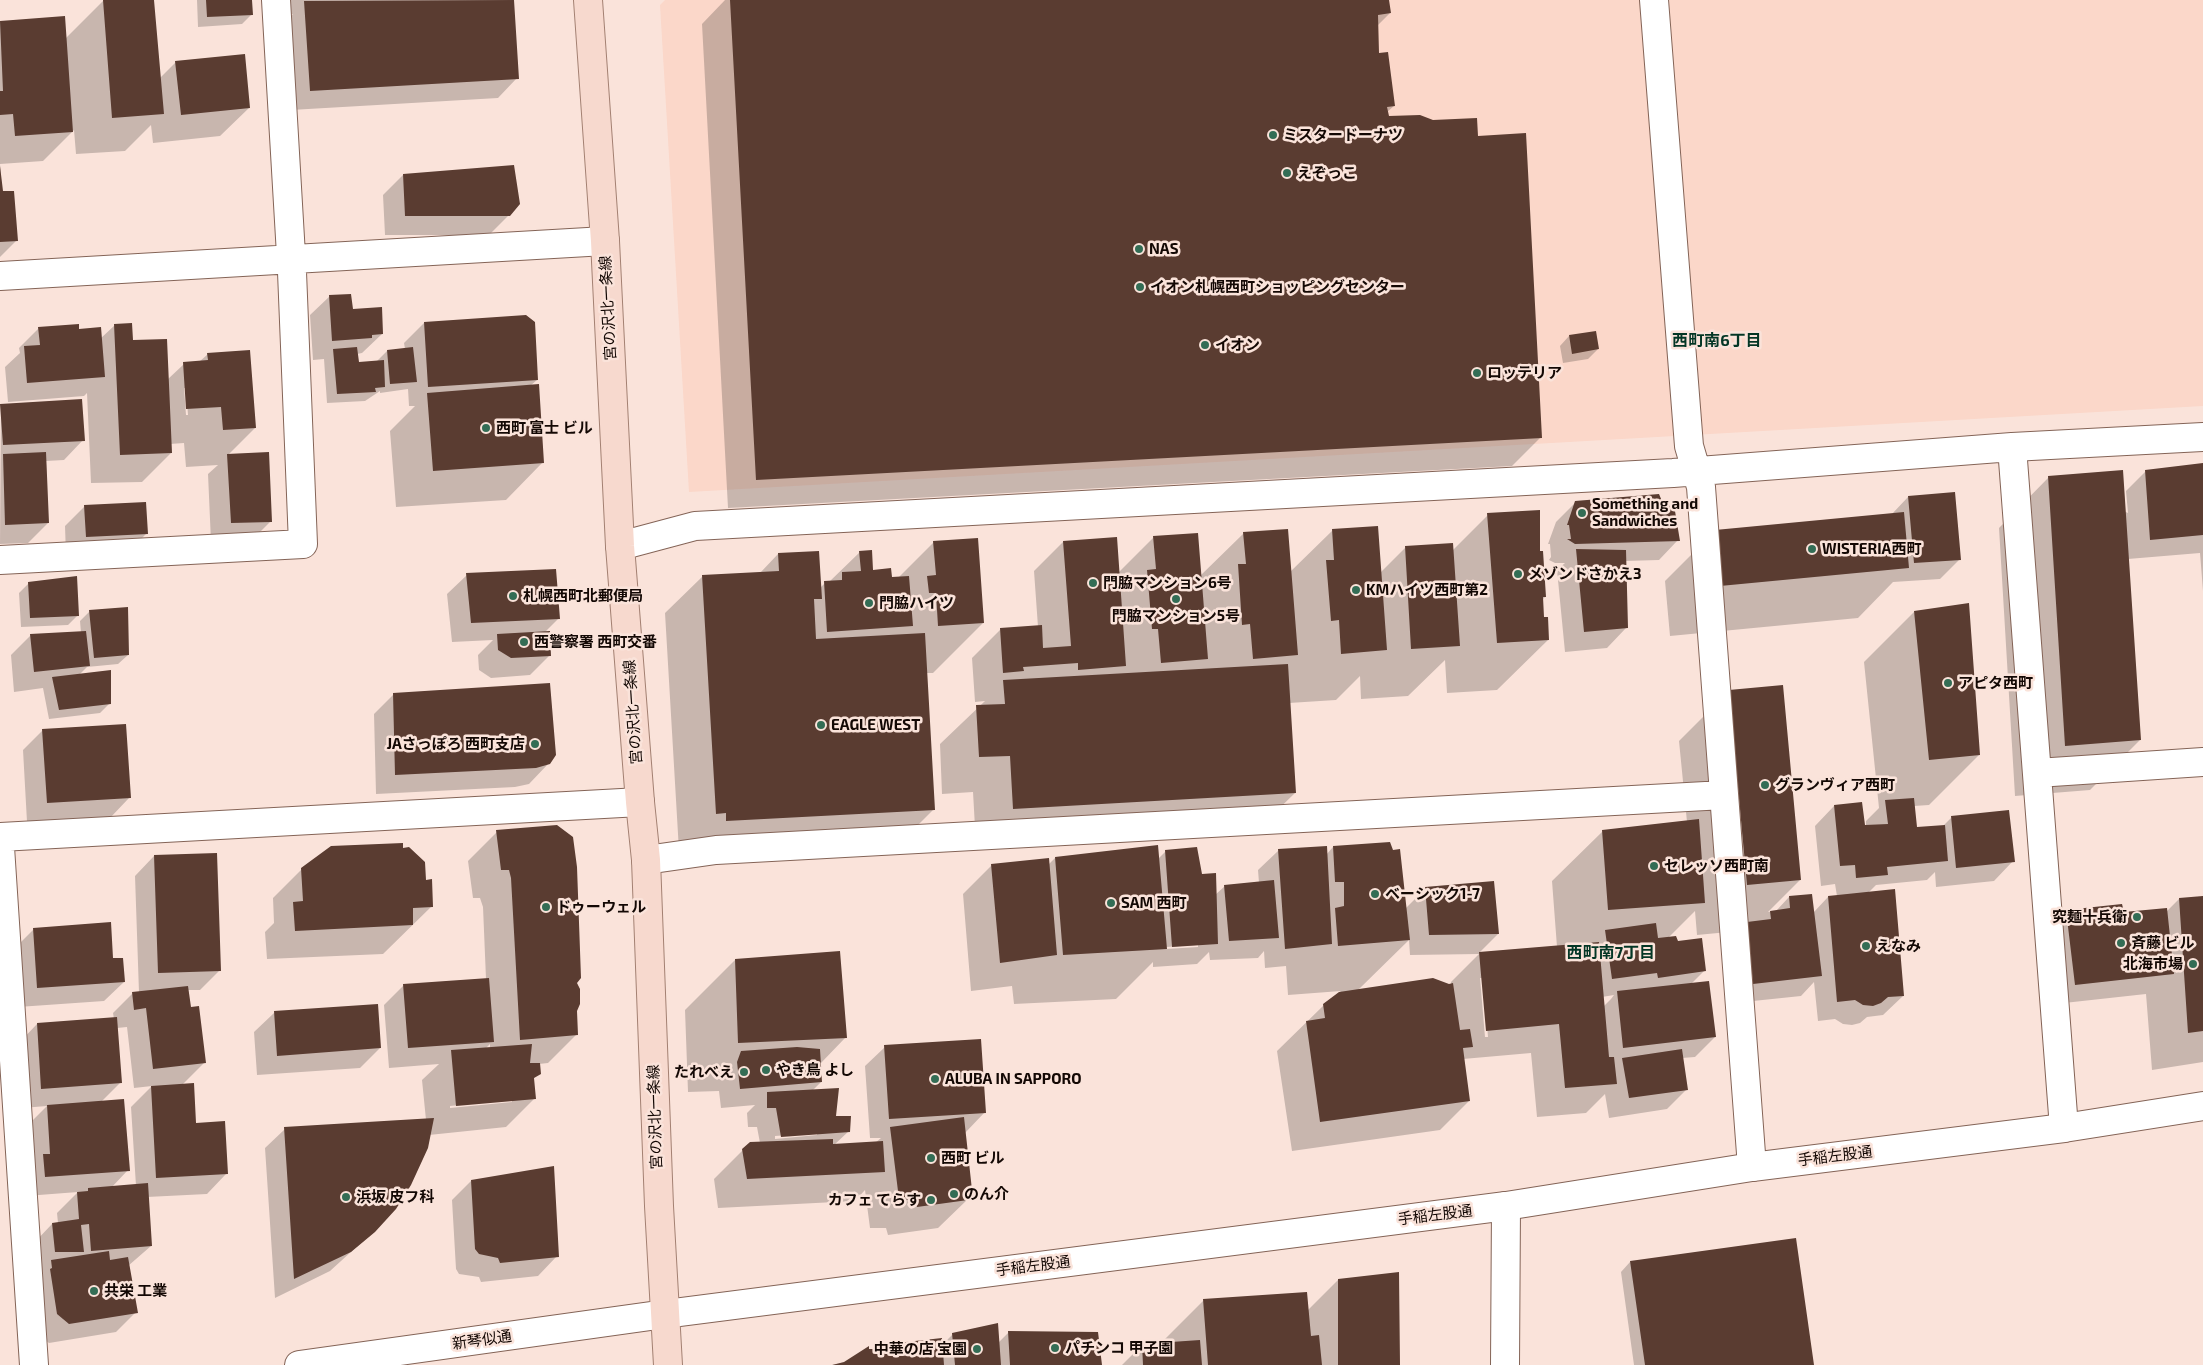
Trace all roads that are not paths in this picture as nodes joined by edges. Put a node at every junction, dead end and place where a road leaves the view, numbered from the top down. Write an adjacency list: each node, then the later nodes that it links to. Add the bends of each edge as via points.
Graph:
1 (276, 0): 5 (street)
2 (588, 0): 4 (main road, 宮の沢北一条線)
3 (1654, 0): 9 (street, via 1689,446)
4 (605, 241): 5 (street); 10 (main road, 宮の沢北一条線)
5 (291, 260): 6 (street); 11 (street, via 303,544)
6 (0, 276)
7 (2203, 437): 8 (street)
8 (2012, 447): 9 (street); 13 (street)
9 (1696, 470): 10 (street, via 695,526); 14 (street, via 1701,487)
10 (620, 546): 15 (main road, 宮の沢北一条線)
11 (0, 560)
12 (2203, 762): 13 (street)
13 (2036, 773): 21 (street)
14 (1724, 796): 18 (street, via 716,850); 22 (street)
15 (640, 802): 16 (street); 18 (main road, 宮の沢北一条線)
16 (0, 837)
17 (0, 848): 19 (street)
18 (646, 860): 24 (main road, 宮の沢北一条線)
19 (8, 1077): 25 (street)
20 (2203, 1106): 21 (street, 手稲左股通)
21 (2064, 1128): 22 (street, 手稲左股通)
22 (1752, 1167): 23 (street, 手稲左股通)
23 (1506, 1206): 24 (street, 手稲左股通); 28 (street)
24 (665, 1314): 26 (street, 新琴似通); 27 (main road, 宮の沢北一条線)
25 (34, 1365)
26 (300, 1365)
27 (668, 1365)
28 (1505, 1365)

